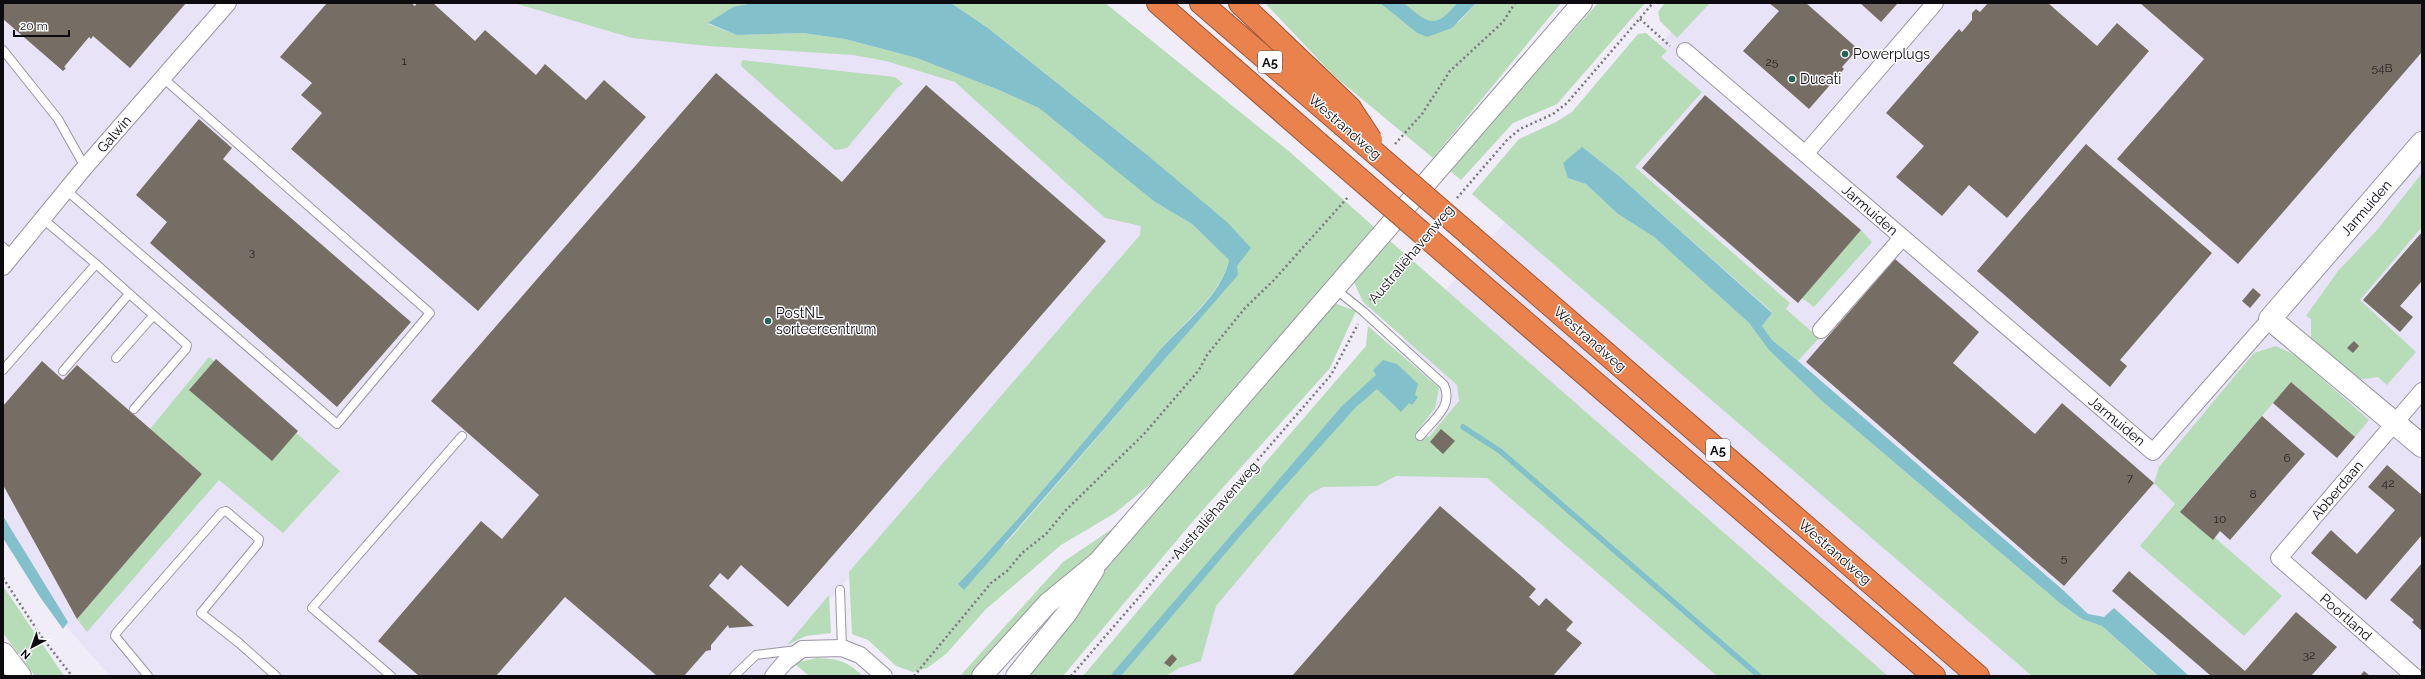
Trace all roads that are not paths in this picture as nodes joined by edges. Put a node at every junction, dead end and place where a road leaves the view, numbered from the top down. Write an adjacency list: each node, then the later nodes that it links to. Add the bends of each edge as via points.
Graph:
1 (228, 3): 11 (street, Galwin)
2 (1142, 3): 10 (highway, A5)
3 (1158, 3): 10 (highway, Westrandweg / A5)
4 (1202, 3): 12 (highway, Westrandweg / A5)
5 (1240, 3): 12 (highway, A5)
6 (1582, 3): 21 (street)
7 (1936, 3): 14 (street)
8 (1685, 51): 14 (street, Jarmuiden)
9 (5, 55): 15 (lane, via 58,119)
10 (1241, 75): 50 (highway, Westrandweg / A5, bridge)
11 (163, 78): 15 (street, Galwin); 16 (lane, via 430,314 337,424)
12 (1344, 114): 51 (highway, Westrandweg / A5, bridge, via 1472,237)
13 (2422, 143): 24 (main road, Jarmuiden)
14 (1806, 153): 18 (street, Jarmuiden)
15 (85, 167): 16 (street, Galwin)
16 (66, 190): 17 (street, Galwin)
17 (43, 219): 19 (street, Galwin); 20 (lane)
18 (1902, 238): 24 (street, Jarmuiden, via 2153,452); 25 (street)
19 (6, 256)
20 (96, 264): 22 (lane); 27 (lane)
21 (1334, 288): 33 (lane, via 1444,384 1448,394 1446,405); 36 (street)
22 (129, 294): 23 (lane); 28 (lane)
23 (153, 316): 26 (lane); 30 (lane, via 187,345)
24 (2270, 319): 31 (main road)
25 (1821, 330)
26 (116, 358)
27 (3, 370)
28 (63, 371)
29 (2422, 391): 31 (street, Abberdaan)
30 (134, 409)
31 (2395, 422): 34 (main road); 35 (street, Abberdaan)
32 (462, 436): 44 (lane, via 312,608)
33 (1420, 436)
34 (2422, 446)
35 (2279, 558): 52 (street, Poortland)
36 (1098, 562): 48 (street, via 1048,603); 49 (street, via 1067,613)
37 (840, 590): 38 (lane)
38 (842, 648): 39 (street); 47 (street, via 860,655)
39 (802, 649): 45 (lane, via 756,655); 46 (street, via 785,662)
40 (3, 654): 41 (main road)
41 (20, 676)
42 (148, 676): 43 (lane, via 116,633 222,512 226,511 259,539 258,544 201,613 240,643)
43 (276, 676)
44 (391, 676)
45 (734, 676)
46 (774, 676)
47 (884, 676)
48 (982, 676)
49 (1016, 676)
50 (1934, 676)
51 (1978, 676)
52 (2414, 676)

